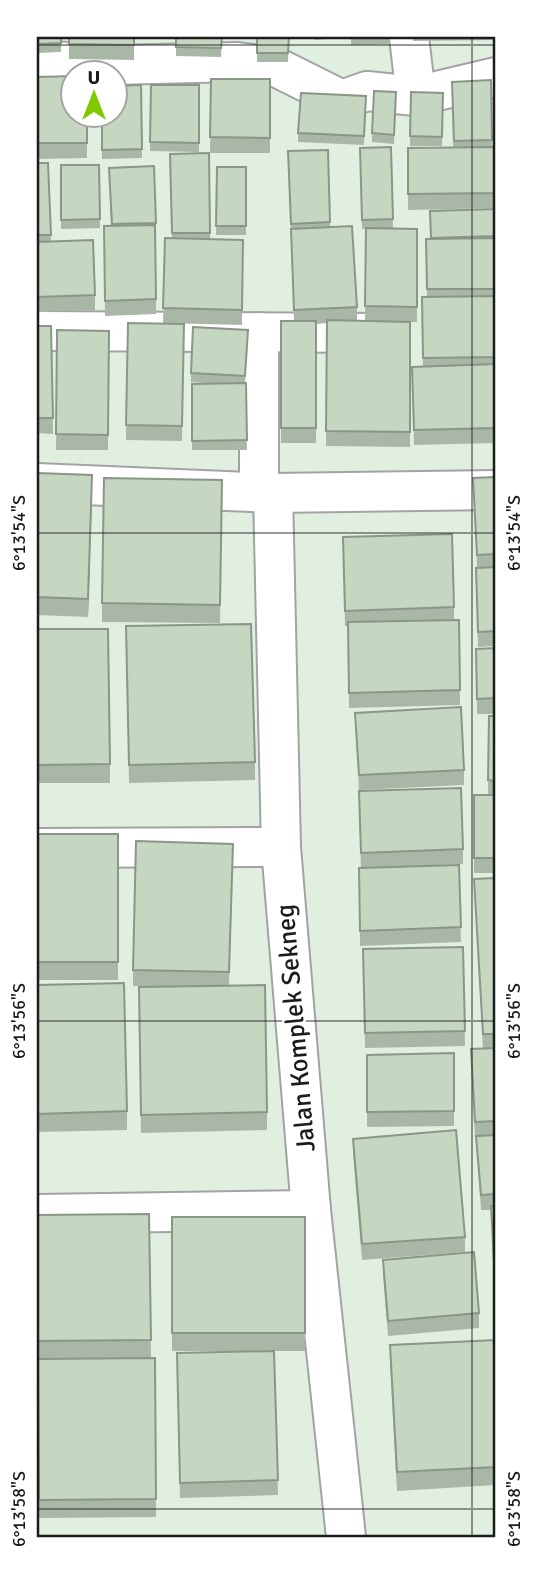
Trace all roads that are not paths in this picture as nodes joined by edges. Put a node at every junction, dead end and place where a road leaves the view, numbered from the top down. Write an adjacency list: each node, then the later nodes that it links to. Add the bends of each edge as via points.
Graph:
1 (409, 37): 5 (street)
2 (146, 50): 3 (street, via 113,65); 5 (street, via 276,67 342,100 366,91)
3 (37, 60)
4 (496, 77): 5 (street)
5 (416, 96)
6 (37, 331): 7 (street)
7 (259, 332): 8 (street); 11 (street, Jalan Komplek Sekneg)
8 (386, 333)
9 (37, 483): 11 (street)
10 (496, 490): 11 (street)
11 (266, 492): 12 (street, Jalan Komplek Sekneg)
12 (281, 847): 13 (street); 14 (street, Jalan Komplek Sekneg)
13 (37, 848)
14 (311, 1210): 15 (street); 16 (street, Jalan Komplek Sekneg)
15 (37, 1214)
16 (346, 1537)

